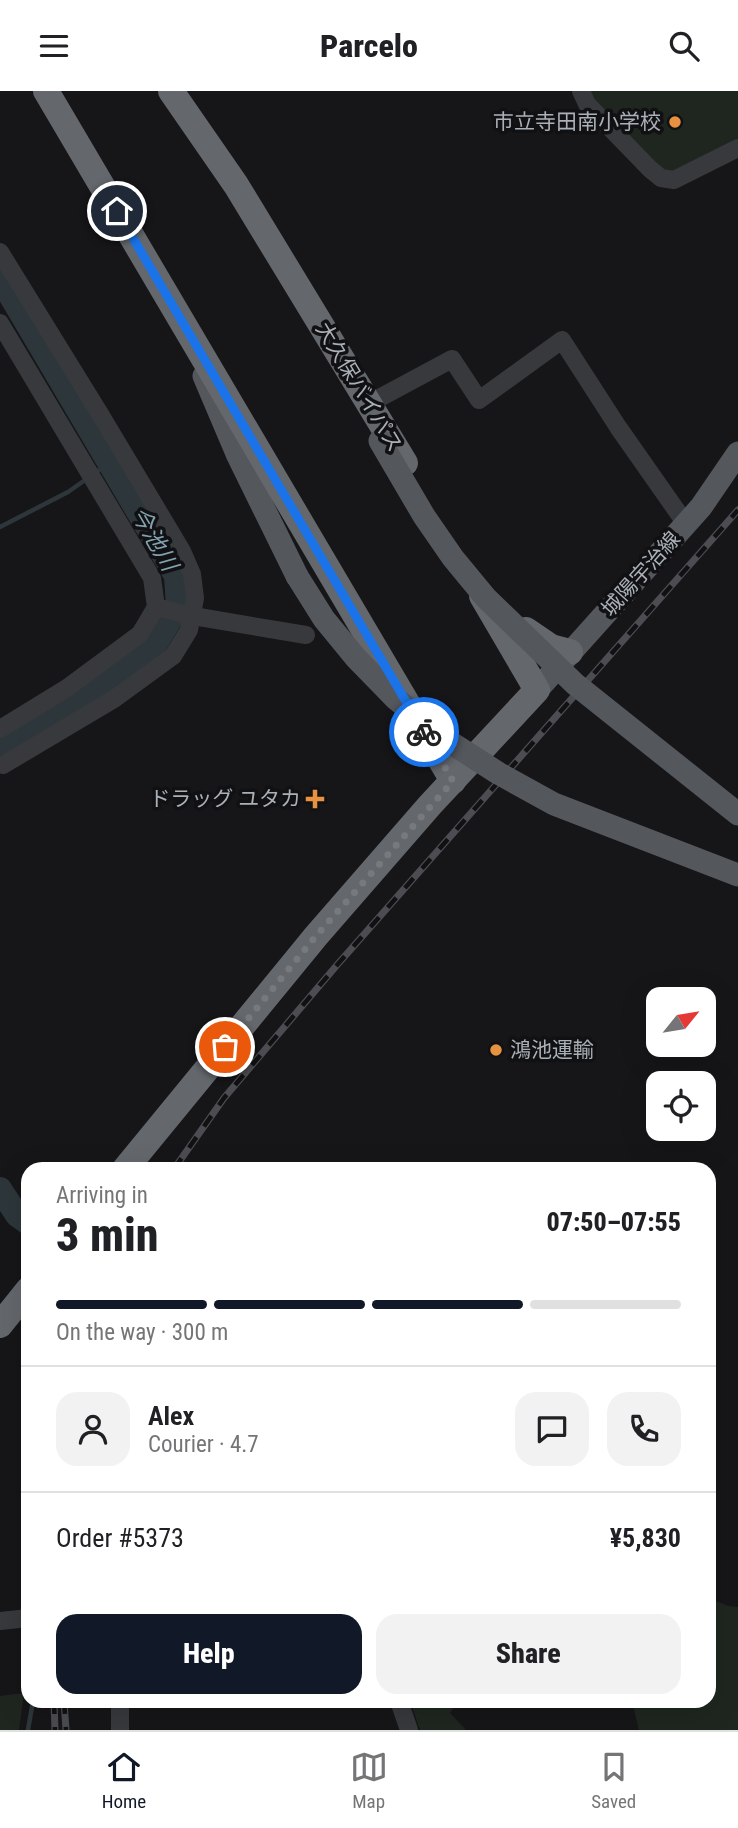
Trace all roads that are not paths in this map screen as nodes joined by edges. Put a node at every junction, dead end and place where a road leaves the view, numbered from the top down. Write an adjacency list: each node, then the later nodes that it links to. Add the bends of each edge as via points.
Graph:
1 (46, 91): 6 (highway)
2 (170, 91): 8 (highway, 大久保バイパス, via 236,185); 20 (main road, bridge, via 453,558 486,599 575,684)
3 (581, 91): 4 (street, via 587,104 662,178 674,180)
4 (738, 148)
5 (0, 252): 13 (street, via 182,551 192,574)
6 (174, 307): 19 (highway); 21 (main road, bridge, via 238,456 297,576 356,659 445,739 498,773 554,804)
7 (0, 323): 12 (street, via 152,578)
8 (370, 403): 10 (street, via 453,359 479,400 562,340); 11 (highway, 大久保バイパス)
9 (738, 453): 10 (main road, 城陽宇治線)
10 (686, 524): 15 (main road, 城陽宇治線)
11 (459, 556): 15 (highway, via 530,634); 16 (highway, 大久保バイパス)
12 (156, 607): 13 (street); 17 (street, via 140,634 67,688)
13 (192, 613): 14 (street); 18 (street, via 173,656 75,724)
14 (306, 635)
15 (570, 652): 16 (main road, 城陽宇治線)
16 (537, 690): 19 (highway)
17 (0, 729)
18 (2, 765)
19 (453, 781): 22 (highway, via 316,936)
20 (738, 814)
21 (738, 875)
22 (131, 1162)
23 (21, 1299): 24 (highway)
24 (0, 1325)
25 (21, 1619): 26 (street)
26 (0, 1621)
27 (120, 1708): 29 (street)
28 (401, 1708): 30 (street)
29 (120, 1730)
30 (409, 1730)

